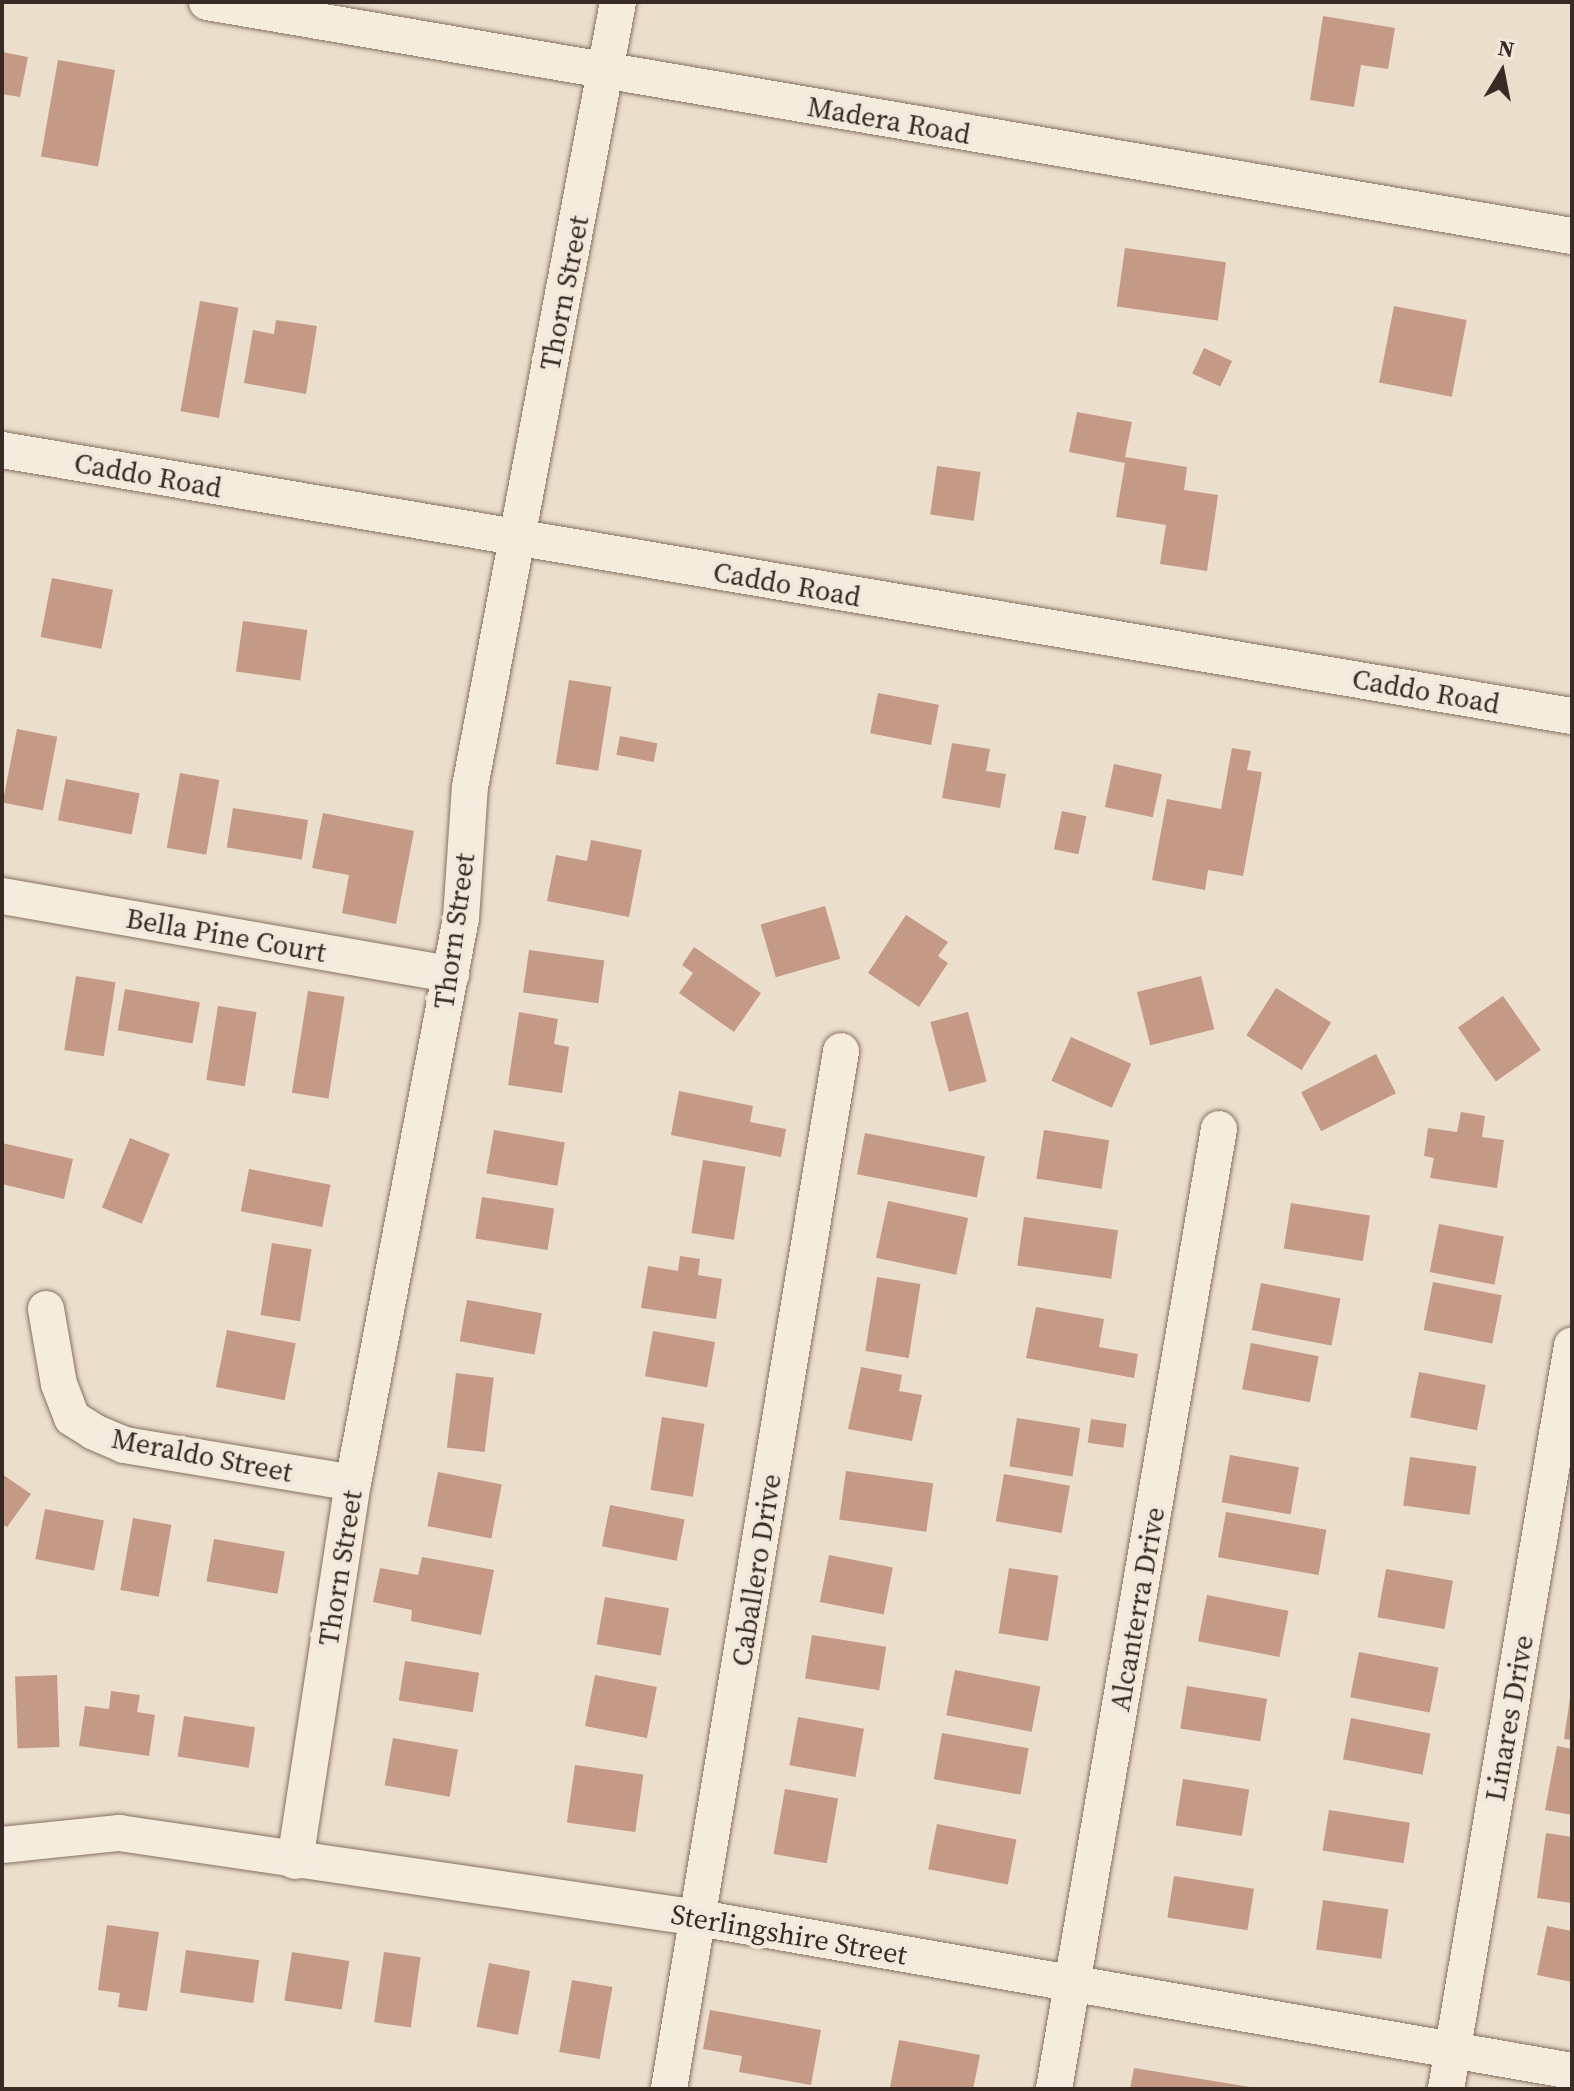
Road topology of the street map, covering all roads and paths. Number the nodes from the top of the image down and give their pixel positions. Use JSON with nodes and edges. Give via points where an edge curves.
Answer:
{"nodes":[{"id":1,"x":207,"y":2,"type":"edge"},
{"id":2,"x":618,"y":2,"type":"edge"},
{"id":3,"x":606,"y":71,"type":"junction"},
{"id":4,"x":1572,"y":236,"type":"edge"},
{"id":5,"x":2,"y":450,"type":"edge"},
{"id":6,"x":517,"y":539,"type":"junction"},
{"id":7,"x":1572,"y":716,"type":"edge"},
{"id":8,"x":2,"y":896,"type":"edge"},
{"id":9,"x":451,"y":974,"type":"junction"},
{"id":10,"x":841,"y":1051,"type":"dead end"},
{"id":11,"x":1219,"y":1129,"type":"dead end"},
{"id":12,"x":46,"y":1309,"type":"dead end"},
{"id":13,"x":1572,"y":1346,"type":"edge"},
{"id":14,"x":353,"y":1483,"type":"junction"},
{"id":15,"x":2,"y":1845,"type":"edge"},
{"id":16,"x":295,"y":1861,"type":"junction"},
{"id":17,"x":699,"y":1918,"type":"junction"},
{"id":18,"x":1072,"y":1982,"type":"junction"},
{"id":19,"x":1453,"y":2049,"type":"junction"},
{"id":20,"x":1572,"y":2071,"type":"edge"},
{"id":21,"x":669,"y":2089,"type":"edge"},
{"id":22,"x":1054,"y":2089,"type":"edge"},
{"id":23,"x":1446,"y":2089,"type":"edge"}],
"edges":[{"from":1,"to":3,"type":"street","name":"Madera Road"},
{"from":2,"to":3,"type":"street","name":"Thorn Street"},
{"from":3,"to":4,"type":"street","name":"Madera Road"},
{"from":3,"to":6,"type":"street","name":"Thorn Street"},
{"from":5,"to":6,"type":"street","name":"Caddo Road"},
{"from":6,"to":7,"type":"street","name":"Caddo Road"},
{"from":6,"to":9,"type":"street","name":"Thorn Street","via":[[470,787],[461,918]]},
{"from":8,"to":9,"type":"street","name":"Bella Pine Court"},
{"from":9,"to":14,"type":"street","name":"Thorn Street"},
{"from":10,"to":17,"type":"street","name":"Caballero Drive"},
{"from":11,"to":18,"type":"street","name":"Alcanterra Drive"},
{"from":12,"to":14,"type":"street","name":"Meraldo Street","via":[[59,1384],[72,1418],[94,1432],[124,1445]]},
{"from":13,"to":19,"type":"street","name":"Linares Drive"},
{"from":14,"to":16,"type":"street","name":"Thorn Street"},
{"from":15,"to":16,"type":"street","name":"Sterlingshire Street","via":[[119,1833]]},
{"from":16,"to":17,"type":"street","name":"Sterlingshire Street"},
{"from":17,"to":18,"type":"street","name":"Sterlingshire Street"},
{"from":17,"to":21,"type":"street","name":"Caballero Drive"},
{"from":18,"to":19,"type":"street","name":"Sterlingshire Street"},
{"from":18,"to":22,"type":"street","name":"Alcanterra Drive"},
{"from":19,"to":20,"type":"street","name":"Sterlingshire Street"},
{"from":19,"to":23,"type":"street","name":"Linares Drive"}]}
